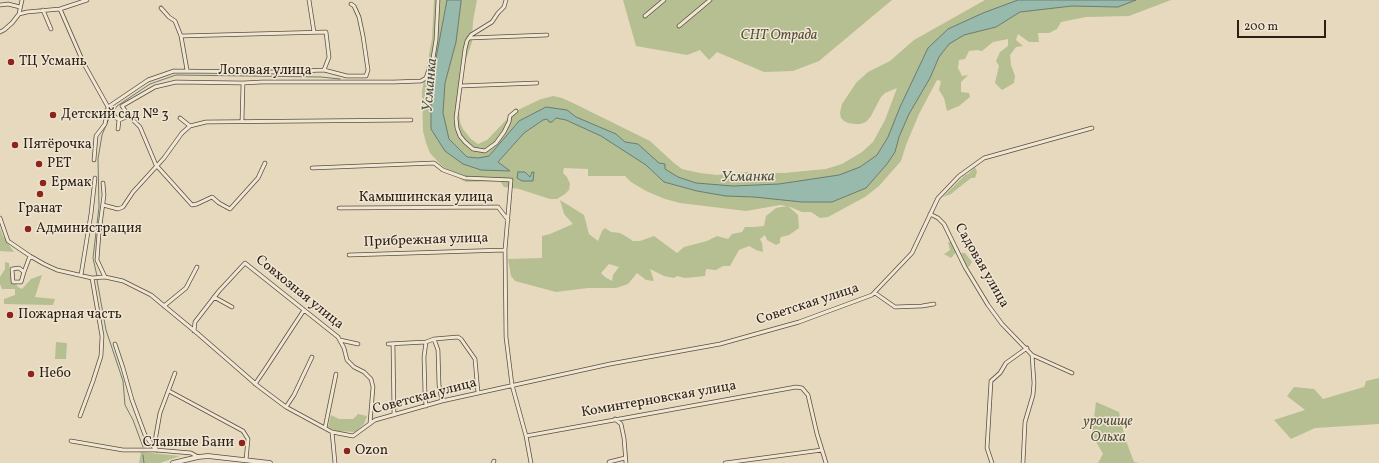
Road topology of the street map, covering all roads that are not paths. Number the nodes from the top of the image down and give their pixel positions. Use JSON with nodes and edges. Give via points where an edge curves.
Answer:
{"nodes":[{"id":1,"x":22,"y":0,"type":"edge"},
{"id":2,"x":87,"y":0,"type":"edge"},
{"id":3,"x":309,"y":0,"type":"edge"},
{"id":4,"x":438,"y":0,"type":"edge"},
{"id":5,"x":506,"y":0,"type":"edge"},
{"id":6,"x":664,"y":0,"type":"edge"},
{"id":7,"x":710,"y":0,"type":"edge"},
{"id":8,"x":351,"y":4,"type":"dead end"},
{"id":9,"x":0,"y":5,"type":"edge"},
{"id":10,"x":20,"y":7,"type":"junction"},
{"id":11,"x":161,"y":8,"type":"dead end"},
{"id":12,"x":60,"y":9,"type":"junction"},
{"id":13,"x":43,"y":10,"type":"junction"},
{"id":14,"x":20,"y":14,"type":"junction"},
{"id":15,"x":645,"y":16,"type":"dead end"},
{"id":16,"x":680,"y":26,"type":"dead end"},
{"id":17,"x":51,"y":29,"type":"dead end"},
{"id":18,"x":0,"y":32,"type":"edge"},
{"id":19,"x":314,"y":32,"type":"junction"},
{"id":20,"x":547,"y":35,"type":"dead end"},
{"id":21,"x":180,"y":36,"type":"junction"},
{"id":22,"x":469,"y":38,"type":"junction"},
{"id":23,"x":187,"y":70,"type":"junction"},
{"id":24,"x":324,"y":70,"type":"junction"},
{"id":25,"x":242,"y":83,"type":"junction"},
{"id":26,"x":537,"y":83,"type":"dead end"},
{"id":27,"x":460,"y":86,"type":"junction"},
{"id":28,"x":108,"y":108,"type":"junction"},
{"id":29,"x":516,"y":112,"type":"dead end"},
{"id":30,"x":129,"y":116,"type":"junction"},
{"id":31,"x":180,"y":118,"type":"dead end"},
{"id":32,"x":119,"y":120,"type":"junction"},
{"id":33,"x":411,"y":120,"type":"dead end"},
{"id":34,"x":242,"y":121,"type":"junction"},
{"id":35,"x":190,"y":126,"type":"junction"},
{"id":36,"x":1092,"y":128,"type":"dead end"},
{"id":37,"x":118,"y":129,"type":"dead end"},
{"id":38,"x":94,"y":160,"type":"dead end"},
{"id":39,"x":265,"y":163,"type":"dead end"},
{"id":40,"x":156,"y":165,"type":"junction"},
{"id":41,"x":312,"y":168,"type":"dead end"},
{"id":42,"x":95,"y":178,"type":"dead end"},
{"id":43,"x":103,"y":183,"type":"dead end"},
{"id":44,"x":102,"y":205,"type":"junction"},
{"id":45,"x":339,"y":208,"type":"dead end"},
{"id":46,"x":930,"y":214,"type":"junction"},
{"id":47,"x":0,"y":218,"type":"edge"},
{"id":48,"x":508,"y":220,"type":"junction"},
{"id":49,"x":504,"y":250,"type":"junction"},
{"id":50,"x":349,"y":255,"type":"dead end"},
{"id":51,"x":30,"y":256,"type":"junction"},
{"id":52,"x":197,"y":267,"type":"dead end"},
{"id":53,"x":24,"y":272,"type":"junction"},
{"id":54,"x":81,"y":275,"type":"junction"},
{"id":55,"x":105,"y":277,"type":"junction"},
{"id":56,"x":92,"y":278,"type":"junction"},
{"id":57,"x":875,"y":293,"type":"junction"},
{"id":58,"x":214,"y":297,"type":"junction"},
{"id":59,"x":934,"y":304,"type":"dead end"},
{"id":60,"x":164,"y":306,"type":"junction"},
{"id":61,"x":232,"y":307,"type":"dead end"},
{"id":62,"x":304,"y":310,"type":"junction"},
{"id":63,"x":195,"y":322,"type":"junction"},
{"id":64,"x":188,"y":325,"type":"junction"},
{"id":65,"x":194,"y":331,"type":"junction"},
{"id":66,"x":434,"y":339,"type":"junction"},
{"id":67,"x":340,"y":340,"type":"junction"},
{"id":68,"x":350,"y":342,"type":"junction"},
{"id":69,"x":426,"y":342,"type":"junction"},
{"id":70,"x":115,"y":344,"type":"dead end"},
{"id":71,"x":358,"y":344,"type":"dead end"},
{"id":72,"x":388,"y":344,"type":"dead end"},
{"id":73,"x":393,"y":344,"type":"junction"},
{"id":74,"x":344,"y":348,"type":"junction"},
{"id":75,"x":1027,"y":348,"type":"junction"},
{"id":76,"x":1032,"y":355,"type":"junction"},
{"id":77,"x":312,"y":357,"type":"dead end"},
{"id":78,"x":175,"y":373,"type":"dead end"},
{"id":79,"x":1072,"y":373,"type":"dead end"},
{"id":80,"x":336,"y":374,"type":"dead end"},
{"id":81,"x":255,"y":384,"type":"junction"},
{"id":82,"x":512,"y":385,"type":"junction"},
{"id":83,"x":169,"y":391,"type":"junction"},
{"id":84,"x":478,"y":393,"type":"junction"},
{"id":85,"x":442,"y":401,"type":"junction"},
{"id":86,"x":426,"y":406,"type":"junction"},
{"id":87,"x":286,"y":407,"type":"junction"},
{"id":88,"x":394,"y":415,"type":"junction"},
{"id":89,"x":80,"y":416,"type":"dead end"},
{"id":90,"x":615,"y":419,"type":"junction"},
{"id":91,"x":370,"y":423,"type":"junction"},
{"id":92,"x":325,"y":428,"type":"junction"},
{"id":93,"x":332,"y":432,"type":"junction"},
{"id":94,"x":526,"y":436,"type":"junction"},
{"id":95,"x":71,"y":441,"type":"dead end"},
{"id":96,"x":156,"y":450,"type":"junction"},
{"id":97,"x":822,"y":450,"type":"junction"},
{"id":98,"x":198,"y":457,"type":"junction"},
{"id":99,"x":625,"y":458,"type":"junction"},
{"id":100,"x":246,"y":460,"type":"junction"},
{"id":101,"x":173,"y":463,"type":"edge"},
{"id":102,"x":270,"y":463,"type":"edge"},
{"id":103,"x":334,"y":463,"type":"edge"},
{"id":104,"x":531,"y":463,"type":"edge"},
{"id":105,"x":604,"y":463,"type":"edge"},
{"id":106,"x":609,"y":463,"type":"edge"},
{"id":107,"x":626,"y":463,"type":"edge"},
{"id":108,"x":725,"y":463,"type":"edge"},
{"id":109,"x":826,"y":463,"type":"edge"},
{"id":110,"x":992,"y":463,"type":"edge"},
{"id":111,"x":1023,"y":463,"type":"edge"}],
"edges":[{"from":1,"to":10,"type":"street"},
{"from":2,"to":12,"type":"street"},
{"from":3,"to":19,"type":"street"},
{"from":4,"to":25,"type":"street","name":"Логовая улица","via":[[433,58],[426,78],[420,81]]},
{"from":5,"to":22,"type":"street","via":[[506,5],[492,22]]},
{"from":6,"to":15,"type":"street"},
{"from":7,"to":16,"type":"street"},
{"from":8,"to":24,"type":"street","via":[[359,17],[363,36],[368,70],[366,76],[347,76]]},
{"from":9,"to":10,"type":"street"},
{"from":10,"to":14,"type":"street"},
{"from":11,"to":21,"type":"street","via":[[175,20]]},
{"from":12,"to":13,"type":"street"},
{"from":12,"to":28,"type":"street","via":[[84,64]]},
{"from":13,"to":14,"type":"street"},
{"from":13,"to":17,"type":"street"},
{"from":14,"to":18,"type":"street"},
{"from":19,"to":21,"type":"street"},
{"from":19,"to":24,"type":"street","via":[[326,32],[329,57]]},
{"from":20,"to":22,"type":"street"},
{"from":21,"to":23,"type":"street"},
{"from":22,"to":27,"type":"street","via":[[464,49]]},
{"from":23,"to":24,"type":"street"},
{"from":23,"to":28,"type":"street","via":[[174,71],[148,80]]},
{"from":25,"to":30,"type":"street","name":"Логовая улица","via":[[166,83],[122,106]]},
{"from":25,"to":34,"type":"street"},
{"from":26,"to":27,"type":"street"},
{"from":27,"to":29,"type":"street","via":[[457,128],[460,136],[473,148],[485,151],[491,148],[504,132],[510,116]]},
{"from":28,"to":32,"type":"street"},
{"from":28,"to":38,"type":"street","via":[[105,124],[96,136]]},
{"from":30,"to":32,"type":"street"},
{"from":30,"to":40,"type":"street","via":[[140,127]]},
{"from":31,"to":35,"type":"street"},
{"from":32,"to":37,"type":"street"},
{"from":33,"to":34,"type":"street"},
{"from":34,"to":35,"type":"street","via":[[206,122]]},
{"from":35,"to":40,"type":"street"},
{"from":36,"to":46,"type":"street","name":"Советская улица","via":[[984,158],[959,176],[938,198]]},
{"from":39,"to":40,"type":"street","via":[[258,178],[230,209],[212,197],[192,205]]},
{"from":40,"to":44,"type":"street","via":[[123,207],[118,209]]},
{"from":41,"to":48,"type":"street","via":[[434,163],[444,170],[466,178],[511,180]]},
{"from":42,"to":54,"type":"street"},
{"from":43,"to":44,"type":"street"},
{"from":44,"to":55,"type":"street","via":[[97,260]]},
{"from":45,"to":48,"type":"street","name":"Камышинская улица","via":[[498,206]]},
{"from":46,"to":57,"type":"street","name":"Советская улица","via":[[912,253]]},
{"from":46,"to":75,"type":"street","name":"Садовая улица","via":[[944,224],[988,306]]},
{"from":47,"to":51,"type":"street","name":"Советская улица","via":[[8,241]]},
{"from":48,"to":49,"type":"street"},
{"from":49,"to":50,"type":"street","name":"Прибрежная улица"},
{"from":49,"to":82,"type":"street","via":[[506,337]]},
{"from":51,"to":53,"type":"street"},
{"from":51,"to":54,"type":"street","name":"Советская улица","via":[[57,270]]},
{"from":52,"to":60,"type":"street","via":[[186,288]]},
{"from":53,"to":53,"type":"street","via":[[19,268],[12,269],[13,282],[21,282]]},
{"from":54,"to":56,"type":"street","name":"Советская улица"},
{"from":55,"to":56,"type":"street","name":"Советская улица"},
{"from":55,"to":60,"type":"street","name":"Советская улица","via":[[123,281],[151,295]]},
{"from":56,"to":89,"type":"street","via":[[102,336],[101,356]]},
{"from":57,"to":59,"type":"street","via":[[895,307]]},
{"from":57,"to":82,"type":"street","name":"Советская улица","via":[[799,322],[720,344]]},
{"from":58,"to":61,"type":"street"},
{"from":58,"to":62,"type":"street","name":"Совхозная улица","via":[[245,263]]},
{"from":58,"to":63,"type":"street"},
{"from":60,"to":64,"type":"street","name":"Советская улица"},
{"from":62,"to":67,"type":"street","name":"Совхозная улица"},
{"from":62,"to":81,"type":"street"},
{"from":63,"to":64,"type":"street"},
{"from":63,"to":65,"type":"street"},
{"from":64,"to":65,"type":"street","name":"Советская улица"},
{"from":65,"to":81,"type":"street","name":"Советская улица"},
{"from":66,"to":69,"type":"street"},
{"from":66,"to":84,"type":"street","via":[[461,339],[475,359]]},
{"from":66,"to":85,"type":"street","via":[[438,350]]},
{"from":67,"to":68,"type":"street"},
{"from":67,"to":74,"type":"street","name":"Совхозная улица"},
{"from":68,"to":71,"type":"street"},
{"from":68,"to":74,"type":"street"},
{"from":69,"to":73,"type":"street"},
{"from":69,"to":86,"type":"street"},
{"from":70,"to":96,"type":"street","via":[[143,430]]},
{"from":72,"to":73,"type":"street"},
{"from":73,"to":88,"type":"street"},
{"from":74,"to":91,"type":"street","name":"Совхозная улица","via":[[347,360],[371,379],[373,387]]},
{"from":75,"to":76,"type":"street","name":"Садовая улица"},
{"from":75,"to":110,"type":"street","via":[[1006,363],[991,381],[986,448]]},
{"from":76,"to":79,"type":"street"},
{"from":76,"to":111,"type":"street","via":[[1033,395],[1025,422]]},
{"from":77,"to":87,"type":"street"},
{"from":78,"to":83,"type":"street"},
{"from":80,"to":92,"type":"street"},
{"from":81,"to":87,"type":"street","name":"Советская улица"},
{"from":82,"to":84,"type":"street","name":"Советская улица"},
{"from":82,"to":94,"type":"street"},
{"from":83,"to":96,"type":"street","via":[[160,414]]},
{"from":83,"to":100,"type":"street","via":[[243,431],[248,439]]},
{"from":84,"to":85,"type":"street","name":"Советская улица"},
{"from":85,"to":86,"type":"street","name":"Советская улица"},
{"from":86,"to":88,"type":"street","name":"Советская улица"},
{"from":87,"to":92,"type":"street","name":"Советская улица"},
{"from":88,"to":91,"type":"street","name":"Советская улица"},
{"from":90,"to":94,"type":"street","name":"Коминтерновская улица"},
{"from":90,"to":97,"type":"street","name":"Коминтерновская улица","via":[[796,387],[805,389],[808,395]]},
{"from":90,"to":99,"type":"street","via":[[621,424]]},
{"from":91,"to":93,"type":"street","name":"Советская улица","via":[[353,436]]},
{"from":92,"to":93,"type":"street","name":"Советская улица"},
{"from":93,"to":103,"type":"street"},
{"from":94,"to":104,"type":"street"},
{"from":95,"to":96,"type":"street","via":[[123,450]]},
{"from":96,"to":98,"type":"street","via":[[191,453]]},
{"from":97,"to":108,"type":"street"},
{"from":97,"to":109,"type":"street"},
{"from":98,"to":100,"type":"street"},
{"from":98,"to":101,"type":"street"},
{"from":99,"to":106,"type":"street"},
{"from":99,"to":107,"type":"street"},
{"from":100,"to":102,"type":"street"},
{"from":105,"to":106,"type":"street"}]}
